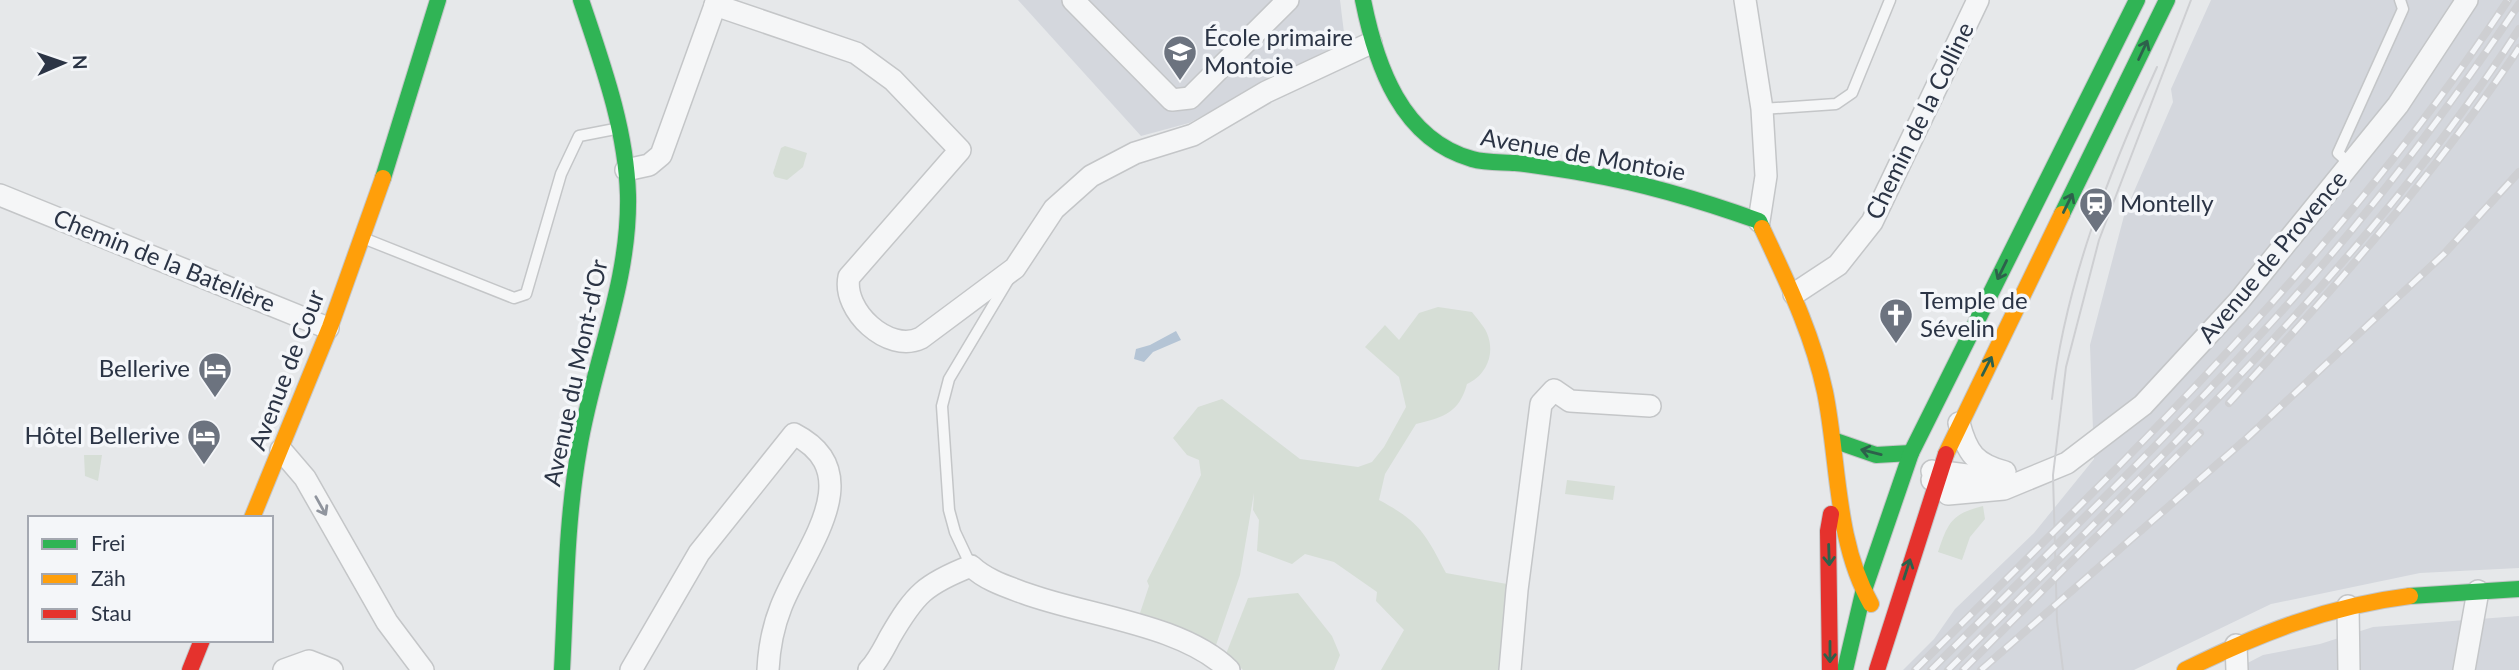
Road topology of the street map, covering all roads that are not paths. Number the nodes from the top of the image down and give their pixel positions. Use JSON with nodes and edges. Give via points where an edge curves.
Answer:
{"nodes":[{"id":1,"x":438,"y":0,"type":"edge"},
{"id":2,"x":581,"y":0,"type":"edge"},
{"id":3,"x":1073,"y":0,"type":"edge"},
{"id":4,"x":1289,"y":0,"type":"edge"},
{"id":5,"x":1363,"y":0,"type":"edge"},
{"id":6,"x":1745,"y":0,"type":"edge"},
{"id":7,"x":1890,"y":0,"type":"edge"},
{"id":8,"x":1978,"y":0,"type":"edge"},
{"id":9,"x":2137,"y":0,"type":"edge"},
{"id":10,"x":2168,"y":0,"type":"edge"},
{"id":11,"x":2400,"y":0,"type":"edge"},
{"id":12,"x":2467,"y":0,"type":"edge"},
{"id":13,"x":716,"y":3,"type":"edge"},
{"id":14,"x":1371,"y":43,"type":"junction"},
{"id":15,"x":1762,"y":109,"type":"junction"},
{"id":16,"x":618,"y":128,"type":"junction"},
{"id":17,"x":2350,"y":164,"type":"junction"},
{"id":18,"x":626,"y":170,"type":"junction"},
{"id":19,"x":0,"y":195,"type":"edge"},
{"id":20,"x":1759,"y":221,"type":"junction"},
{"id":21,"x":361,"y":237,"type":"junction"},
{"id":22,"x":1015,"y":268,"type":"junction"},
{"id":23,"x":1794,"y":294,"type":"junction"},
{"id":24,"x":328,"y":328,"type":"junction"},
{"id":25,"x":1650,"y":406,"type":"dead end"},
{"id":26,"x":1959,"y":423,"type":"junction"},
{"id":27,"x":1833,"y":440,"type":"junction"},
{"id":28,"x":281,"y":450,"type":"junction"},
{"id":29,"x":1911,"y":453,"type":"junction"},
{"id":30,"x":2039,"y":473,"type":"junction"},
{"id":31,"x":1936,"y":477,"type":"junction"},
{"id":32,"x":1839,"y":478,"type":"junction"},
{"id":33,"x":253,"y":516,"type":"edge"},
{"id":34,"x":1886,"y":522,"type":"junction"},
{"id":35,"x":971,"y":566,"type":"junction"},
{"id":36,"x":2519,"y":589,"type":"edge"},
{"id":37,"x":2478,"y":592,"type":"junction"},
{"id":38,"x":1863,"y":593,"type":"junction"},
{"id":39,"x":2348,"y":606,"type":"junction"},
{"id":40,"x":1887,"y":629,"type":"junction"},
{"id":41,"x":201,"y":642,"type":"edge"},
{"id":42,"x":2236,"y":645,"type":"junction"},
{"id":43,"x":190,"y":670,"type":"edge"},
{"id":44,"x":284,"y":670,"type":"edge"},
{"id":45,"x":332,"y":670,"type":"edge"},
{"id":46,"x":423,"y":670,"type":"edge"},
{"id":47,"x":562,"y":670,"type":"edge"},
{"id":48,"x":631,"y":670,"type":"edge"},
{"id":49,"x":768,"y":670,"type":"edge"},
{"id":50,"x":869,"y":670,"type":"edge"},
{"id":51,"x":1230,"y":670,"type":"edge"},
{"id":52,"x":1510,"y":670,"type":"edge"},
{"id":53,"x":1830,"y":670,"type":"edge"},
{"id":54,"x":1845,"y":670,"type":"edge"},
{"id":55,"x":1877,"y":670,"type":"edge"},
{"id":56,"x":2185,"y":670,"type":"edge"},
{"id":57,"x":2237,"y":670,"type":"edge"},
{"id":58,"x":2349,"y":670,"type":"edge"},
{"id":59,"x":2464,"y":670,"type":"edge"}],
"edges":[{"from":1,"to":21,"type":"street","name":"Avenue de Cour"},
{"from":2,"to":16,"type":"street","name":"Avenue du Mont-d'Or","via":[[606,73]]},
{"from":3,"to":4,"type":"street","via":[[1172,100],[1190,98]]},
{"from":5,"to":14,"type":"street","name":"Avenue de Montoie"},
{"from":6,"to":15,"type":"street"},
{"from":7,"to":15,"type":"lane","via":[[1852,93],[1836,104]]},
{"from":8,"to":23,"type":"street","name":"Chemin de la Colline","via":[[1872,222],[1838,265]]},
{"from":9,"to":29,"type":"street","one_way":true},
{"from":26,"to":10,"type":"street","one_way":true},
{"from":11,"to":17,"type":"lane","via":[[2403,9],[2338,153]]},
{"from":12,"to":17,"type":"street","name":"Avenue de Provence","via":[[2398,105]]},
{"from":13,"to":18,"type":"street","via":[[661,155],[649,165]]},
{"from":13,"to":22,"type":"street","via":[[856,53],[892,80],[960,150],[849,277],[850,302],[883,336],[897,343],[913,342]]},
{"from":14,"to":20,"type":"street","name":"Avenue de Montoie","via":[[1410,117],[1448,150],[1474,159],[1591,175],[1671,192]]},
{"from":14,"to":22,"type":"street","via":[[1266,92],[1193,135],[1135,153],[1091,176],[1054,209]]},
{"from":15,"to":20,"type":"street","via":[[1766,176]]},
{"from":16,"to":18,"type":"street","name":"Avenue du Mont-d'Or"},
{"from":16,"to":21,"type":"lane","via":[[579,136],[561,174],[526,295],[514,298]]},
{"from":17,"to":30,"type":"street","name":"Avenue de Provence","via":[[2171,378],[2067,463]]},
{"from":18,"to":47,"type":"street","name":"Avenue du Mont-d'Or","via":[[627,237],[621,284],[584,418],[571,505]]},
{"from":19,"to":24,"type":"street","name":"Chemin de la Batelière"},
{"from":20,"to":23,"type":"street"},
{"from":21,"to":24,"type":"street","name":"Avenue de Cour"},
{"from":22,"to":35,"type":"lane","via":[[949,379],[942,405],[949,510]]},
{"from":23,"to":27,"type":"street","via":[[1813,345]]},
{"from":24,"to":28,"type":"street","name":"Avenue de Cour"},
{"from":25,"to":52,"type":"street","via":[[1570,401],[1554,390],[1541,404]]},
{"from":26,"to":30,"type":"street","name":"Avenue de Provence","via":[[1973,457],[1983,466]]},
{"from":26,"to":31,"type":"street"},
{"from":29,"to":27,"type":"street","one_way":true,"via":[[1876,455]]},
{"from":27,"to":32,"type":"street"},
{"from":28,"to":33,"type":"street","name":"Avenue de Cour"},
{"from":28,"to":46,"type":"street","one_way":true,"via":[[305,478],[387,622]]},
{"from":29,"to":31,"type":"street","via":[[1926,462]]},
{"from":29,"to":34,"type":"street"},
{"from":30,"to":31,"type":"street","name":"Avenue de Provence","via":[[2004,480],[1951,473]]},
{"from":31,"to":34,"type":"street","via":[[1909,494]]},
{"from":40,"to":31,"type":"street","one_way":true},
{"from":32,"to":38,"type":"street","via":[[1842,515]]},
{"from":32,"to":53,"type":"street","one_way":true,"via":[[1828,531]]},
{"from":34,"to":38,"type":"street"},
{"from":35,"to":50,"type":"street","via":[[935,580],[922,592]]},
{"from":35,"to":51,"type":"street","via":[[998,584],[1169,635],[1212,653]]},
{"from":36,"to":37,"type":"street"},
{"from":37,"to":39,"type":"street"},
{"from":37,"to":59,"type":"street"},
{"from":38,"to":40,"type":"street"},
{"from":38,"to":54,"type":"street"},
{"from":39,"to":42,"type":"street","via":[[2297,620]]},
{"from":39,"to":58,"type":"street"},
{"from":40,"to":55,"type":"street"},
{"from":41,"to":43,"type":"street"},
{"from":42,"to":56,"type":"street"},
{"from":42,"to":57,"type":"street"},
{"from":44,"to":45,"type":"street","via":[[309,661]]},
{"from":48,"to":49,"type":"street","via":[[699,553],[794,435],[814,445],[828,470],[828,505],[781,607]]}]}
